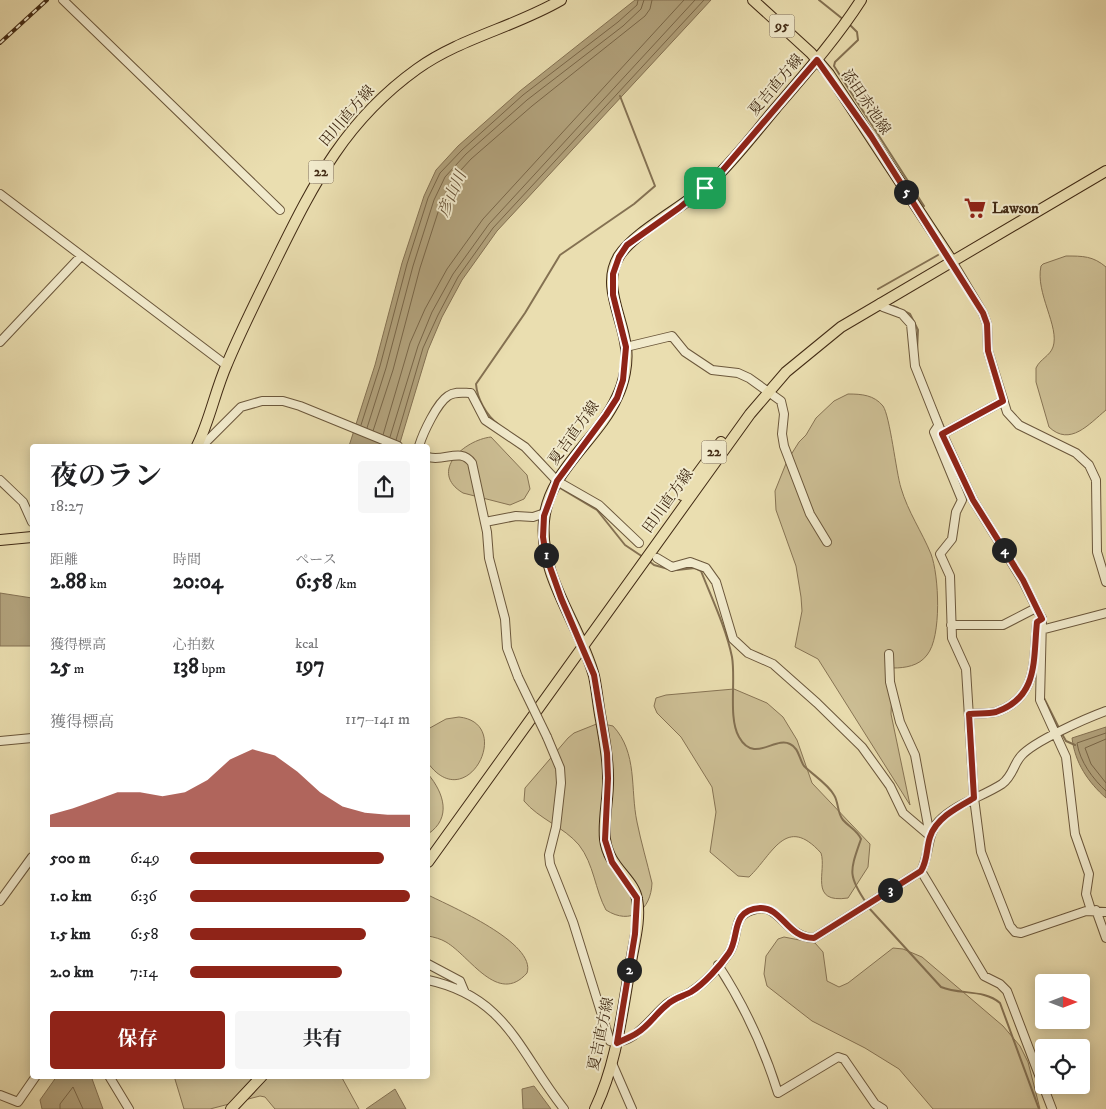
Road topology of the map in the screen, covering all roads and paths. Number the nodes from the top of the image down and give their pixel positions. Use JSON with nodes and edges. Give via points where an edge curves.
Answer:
{"nodes":[{"id":1,"x":63,"y":0,"type":"edge"},
{"id":2,"x":561,"y":0,"type":"edge"},
{"id":3,"x":753,"y":0,"type":"edge"},
{"id":4,"x":861,"y":0,"type":"edge"},
{"id":5,"x":814,"y":56,"type":"junction"},
{"id":6,"x":1106,"y":164,"type":"edge"},
{"id":7,"x":1106,"y":171,"type":"edge"},
{"id":8,"x":0,"y":194,"type":"edge"},
{"id":9,"x":280,"y":210,"type":"dead end"},
{"id":10,"x":81,"y":256,"type":"junction"},
{"id":11,"x":950,"y":259,"type":"junction"},
{"id":12,"x":880,"y":303,"type":"junction"},
{"id":13,"x":0,"y":342,"type":"edge"},
{"id":14,"x":626,"y":347,"type":"junction"},
{"id":15,"x":226,"y":365,"type":"junction"},
{"id":16,"x":765,"y":390,"type":"junction"},
{"id":17,"x":1003,"y":401,"type":"junction"},
{"id":18,"x":938,"y":426,"type":"junction"},
{"id":19,"x":945,"y":432,"type":"junction"},
{"id":20,"x":198,"y":444,"type":"edge"},
{"id":21,"x":204,"y":444,"type":"edge"},
{"id":22,"x":393,"y":444,"type":"edge"},
{"id":23,"x":420,"y":444,"type":"edge"},
{"id":24,"x":430,"y":458,"type":"edge"},
{"id":25,"x":0,"y":480,"type":"edge"},
{"id":26,"x":557,"y":481,"type":"junction"},
{"id":27,"x":545,"y":513,"type":"junction"},
{"id":28,"x":30,"y":518,"type":"edge"},
{"id":29,"x":485,"y":522,"type":"junction"},
{"id":30,"x":30,"y":537,"type":"edge"},
{"id":31,"x":0,"y":540,"type":"edge"},
{"id":32,"x":826,"y":542,"type":"dead end"},
{"id":33,"x":639,"y":543,"type":"dead end"},
{"id":34,"x":657,"y":558,"type":"dead end"},
{"id":35,"x":1106,"y":582,"type":"edge"},
{"id":36,"x":1036,"y":608,"type":"junction"},
{"id":37,"x":1106,"y":613,"type":"edge"},
{"id":38,"x":1042,"y":619,"type":"junction"},
{"id":39,"x":951,"y":625,"type":"junction"},
{"id":40,"x":1042,"y":630,"type":"junction"},
{"id":41,"x":581,"y":642,"type":"junction"},
{"id":42,"x":889,"y":654,"type":"dead end"},
{"id":43,"x":1106,"y":712,"type":"edge"},
{"id":44,"x":969,"y":714,"type":"junction"},
{"id":45,"x":1057,"y":734,"type":"junction"},
{"id":46,"x":30,"y":738,"type":"edge"},
{"id":47,"x":0,"y":741,"type":"edge"},
{"id":48,"x":974,"y":798,"type":"junction"},
{"id":49,"x":930,"y":836,"type":"junction"},
{"id":50,"x":430,"y":849,"type":"edge"},
{"id":51,"x":430,"y":859,"type":"edge"},
{"id":52,"x":30,"y":860,"type":"edge"},
{"id":53,"x":921,"y":871,"type":"junction"},
{"id":54,"x":0,"y":901,"type":"edge"},
{"id":55,"x":1094,"y":910,"type":"junction"},
{"id":56,"x":1106,"y":912,"type":"edge"},
{"id":57,"x":1106,"y":938,"type":"edge"},
{"id":58,"x":430,"y":965,"type":"edge"},
{"id":59,"x":718,"y":965,"type":"junction"},
{"id":60,"x":430,"y":980,"type":"edge"},
{"id":61,"x":465,"y":993,"type":"junction"},
{"id":62,"x":617,"y":1043,"type":"junction"},
{"id":63,"x":612,"y":1063,"type":"junction"},
{"id":64,"x":34,"y":1079,"type":"edge"},
{"id":65,"x":111,"y":1079,"type":"edge"},
{"id":66,"x":259,"y":1079,"type":"edge"},
{"id":67,"x":266,"y":1079,"type":"edge"},
{"id":68,"x":0,"y":1095,"type":"edge"},
{"id":69,"x":129,"y":1109,"type":"edge"},
{"id":70,"x":232,"y":1109,"type":"edge"},
{"id":71,"x":240,"y":1109,"type":"edge"},
{"id":72,"x":564,"y":1109,"type":"edge"},
{"id":73,"x":594,"y":1109,"type":"edge"},
{"id":74,"x":632,"y":1109,"type":"edge"},
{"id":75,"x":883,"y":1109,"type":"edge"},
{"id":76,"x":1052,"y":1109,"type":"edge"}],
"edges":[{"from":1,"to":9,"type":"street"},
{"from":2,"to":15,"type":"main road","name":"田川直方線","number":"22","via":[[532,16],[445,52],[388,91],[362,117],[322,170]]},
{"from":3,"to":5,"type":"main road","name":"添田赤池線","number":"95"},
{"from":4,"to":5,"type":"main road","name":"夏吉直方線"},
{"from":5,"to":11,"type":"main road","name":"添田赤池線","number":"95","via":[[871,136]]},
{"from":5,"to":14,"type":"main road","name":"夏吉直方線","via":[[716,178],[627,245],[619,257],[613,274],[613,295]]},
{"from":6,"to":11,"type":"main road","name":"田川直方線","number":"22"},
{"from":7,"to":11,"type":"main road","name":"田川直方線","number":"22"},
{"from":8,"to":10,"type":"street"},
{"from":10,"to":13,"type":"street"},
{"from":10,"to":15,"type":"street"},
{"from":11,"to":12,"type":"main road","name":"田川直方線","number":"22"},
{"from":11,"to":16,"type":"main road","name":"田川直方線","number":"22","via":[[844,318],[797,355]]},
{"from":11,"to":17,"type":"street","via":[[983,313],[987,324],[988,351]]},
{"from":12,"to":16,"type":"main road","name":"田川直方線","number":"22","via":[[841,327]]},
{"from":12,"to":18,"type":"street","via":[[902,314],[911,324],[915,366]]},
{"from":14,"to":16,"type":"street","via":[[672,336],[684,352],[712,370],[738,373]]},
{"from":14,"to":26,"type":"main road","name":"夏吉直方線","via":[[623,380],[617,398]]},
{"from":15,"to":20,"type":"main road","name":"田川直方線","number":"22"},
{"from":16,"to":32,"type":"street","via":[[781,401],[784,446],[810,514]]},
{"from":16,"to":41,"type":"main road","name":"田川直方線","number":"22"},
{"from":17,"to":19,"type":"street"},
{"from":17,"to":35,"type":"street","via":[[1007,412],[1019,425],[1076,453],[1094,472],[1097,552]]},
{"from":18,"to":19,"type":"street"},
{"from":18,"to":39,"type":"street","via":[[934,432],[962,500],[956,512],[952,540],[940,554],[950,576]]},
{"from":19,"to":36,"type":"street","via":[[973,500],[1023,580]]},
{"from":21,"to":22,"type":"street","via":[[241,407],[262,401],[300,406]]},
{"from":23,"to":26,"type":"street","via":[[434,413],[448,396],[471,393],[485,420],[525,447]]},
{"from":24,"to":29,"type":"street","via":[[468,456]]},
{"from":25,"to":28,"type":"street","via":[[23,502]]},
{"from":26,"to":27,"type":"main road","name":"夏吉直方線"},
{"from":26,"to":33,"type":"street","via":[[599,506]]},
{"from":27,"to":29,"type":"street"},
{"from":27,"to":41,"type":"main road","name":"夏吉直方線","via":[[543,537],[546,556]]},
{"from":29,"to":62,"type":"street","bridge":true,"via":[[489,558],[505,619],[507,648],[560,768],[550,864],[573,922],[610,1041]]},
{"from":30,"to":31,"type":"main road"},
{"from":34,"to":49,"type":"street","via":[[672,567],[690,562],[706,568],[716,582],[733,639],[748,652],[773,664],[862,747],[890,786],[903,813]]},
{"from":36,"to":38,"type":"street"},
{"from":36,"to":39,"type":"street","via":[[1003,625]]},
{"from":37,"to":40,"type":"street"},
{"from":38,"to":40,"type":"street"},
{"from":38,"to":44,"type":"street","via":[[1037,622],[1032,671],[1025,694],[996,712]]},
{"from":39,"to":44,"type":"street","via":[[952,638],[966,669]]},
{"from":40,"to":45,"type":"street","via":[[1040,700]]},
{"from":41,"to":50,"type":"main road","name":"田川直方線","number":"22"},
{"from":41,"to":51,"type":"main road","name":"田川直方線","number":"22"},
{"from":41,"to":62,"type":"main road","name":"夏吉直方線","via":[[594,675],[607,753],[605,840],[612,862],[637,898],[635,934]]},
{"from":42,"to":49,"type":"street","via":[[890,682],[900,722],[915,755]]},
{"from":43,"to":45,"type":"street"},
{"from":44,"to":48,"type":"street"},
{"from":45,"to":48,"type":"street","via":[[1020,756],[1012,776],[1002,784]]},
{"from":45,"to":55,"type":"street","via":[[1066,757],[1075,834],[1089,874],[1086,894]]},
{"from":46,"to":47,"type":"street"},
{"from":48,"to":49,"type":"street","via":[[939,822]]},
{"from":48,"to":55,"type":"street","via":[[981,852],[1015,932],[1021,933]]},
{"from":49,"to":53,"type":"street","via":[[926,863]]},
{"from":52,"to":54,"type":"street"},
{"from":53,"to":59,"type":"street","via":[[814,938],[795,934],[771,909],[746,912],[735,926],[735,943]]},
{"from":53,"to":76,"type":"street","via":[[984,976],[1007,991]]},
{"from":55,"to":56,"type":"street"},
{"from":55,"to":57,"type":"street"},
{"from":58,"to":61,"type":"street","via":[[460,980]]},
{"from":59,"to":62,"type":"street","via":[[694,990],[669,1003],[639,1032]]},
{"from":59,"to":75,"type":"street","via":[[757,1035],[778,1093],[838,1057],[844,1060],[870,1098]]},
{"from":60,"to":61,"type":"street"},
{"from":61,"to":72,"type":"street","via":[[498,1015]]},
{"from":62,"to":63,"type":"main road","name":"夏吉直方線"},
{"from":63,"to":73,"type":"main road","name":"夏吉直方線"},
{"from":63,"to":74,"type":"street"},
{"from":64,"to":68,"type":"street","via":[[18,1102]]},
{"from":65,"to":69,"type":"street"},
{"from":66,"to":70,"type":"main road"},
{"from":67,"to":71,"type":"main road"}]}
